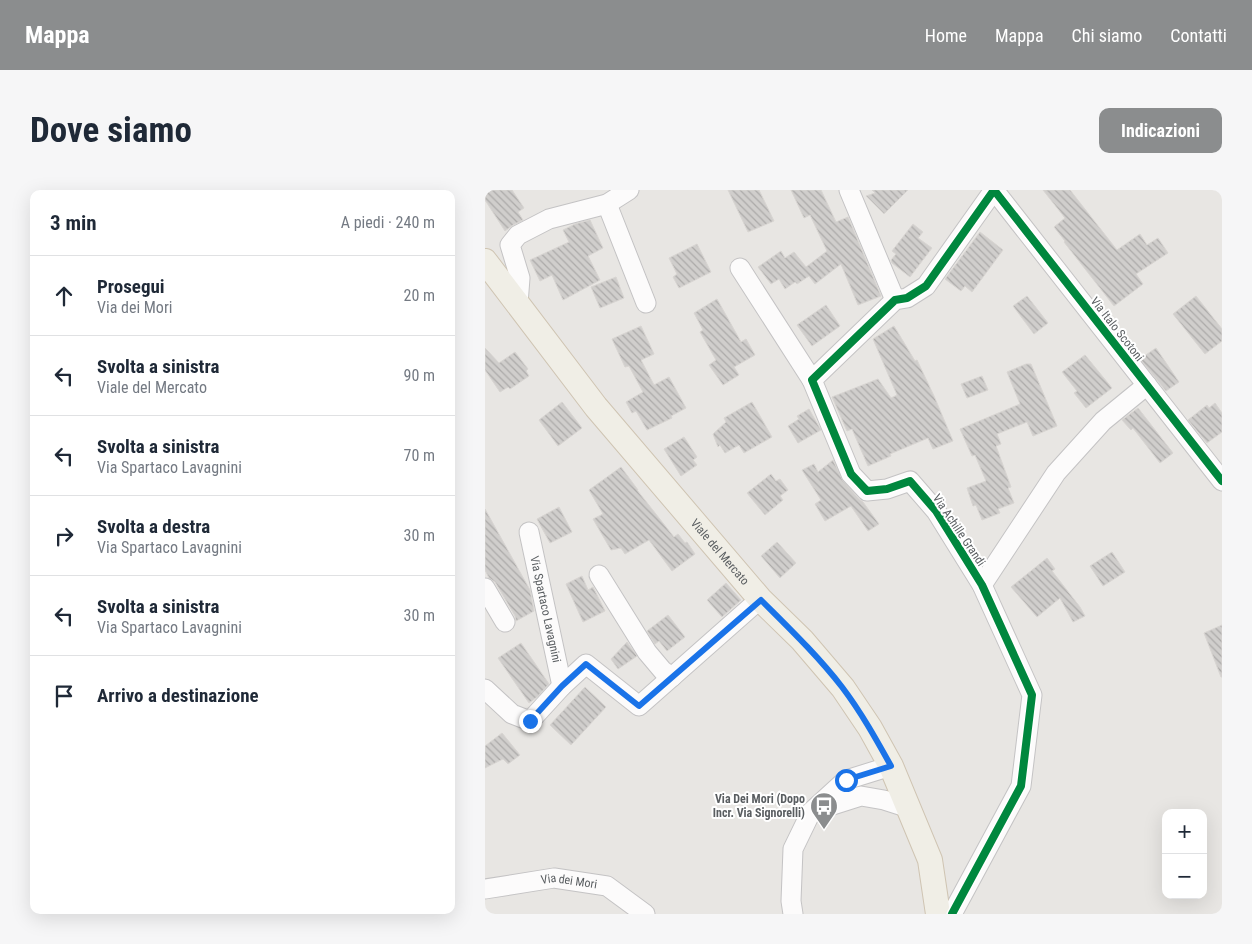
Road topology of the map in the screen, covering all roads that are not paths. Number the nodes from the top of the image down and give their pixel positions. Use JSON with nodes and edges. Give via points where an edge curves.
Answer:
{"nodes":[{"id":1,"x":629,"y":190,"type":"edge"},
{"id":2,"x":849,"y":190,"type":"edge"},
{"id":3,"x":994,"y":190,"type":"edge"},
{"id":4,"x":607,"y":204,"type":"junction"},
{"id":5,"x":485,"y":261,"type":"edge"},
{"id":6,"x":740,"y":268,"type":"dead end"},
{"id":7,"x":895,"y":300,"type":"junction"},
{"id":8,"x":646,"y":303,"type":"dead end"},
{"id":9,"x":518,"y":304,"type":"junction"},
{"id":10,"x":812,"y":380,"type":"junction"},
{"id":11,"x":1147,"y":385,"type":"junction"},
{"id":12,"x":1222,"y":481,"type":"edge"},
{"id":13,"x":529,"y":532,"type":"dead end"},
{"id":14,"x":599,"y":574,"type":"dead end"},
{"id":15,"x":982,"y":585,"type":"junction"},
{"id":16,"x":485,"y":588,"type":"edge"},
{"id":17,"x":761,"y":600,"type":"junction"},
{"id":18,"x":505,"y":622,"type":"dead end"},
{"id":19,"x":672,"y":678,"type":"junction"},
{"id":20,"x":562,"y":686,"type":"junction"},
{"id":21,"x":485,"y":689,"type":"edge"},
{"id":22,"x":891,"y":766,"type":"junction"},
{"id":23,"x":909,"y":808,"type":"junction"},
{"id":24,"x":811,"y":812,"type":"junction"},
{"id":25,"x":485,"y":889,"type":"edge"},
{"id":26,"x":645,"y":914,"type":"edge"},
{"id":27,"x":793,"y":914,"type":"edge"},
{"id":28,"x":939,"y":914,"type":"edge"},
{"id":29,"x":952,"y":914,"type":"edge"}],
"edges":[{"from":1,"to":4,"type":"street"},
{"from":2,"to":7,"type":"street"},
{"from":3,"to":7,"type":"street","via":[[926,286],[907,298]]},
{"from":3,"to":11,"type":"street","name":"Via Italo Scotoni"},
{"from":4,"to":8,"type":"street"},
{"from":4,"to":9,"type":"street","via":[[549,219],[518,235],[510,245],[520,278]]},
{"from":5,"to":9,"type":"main road","name":"Viale del Mercato"},
{"from":6,"to":10,"type":"street","name":"Via Achille Grandi"},
{"from":7,"to":10,"type":"street"},
{"from":9,"to":17,"type":"main road","name":"Viale del Mercato","via":[[596,406]]},
{"from":10,"to":15,"type":"street","name":"Via Achille Grandi","via":[[851,474],[867,491],[887,489],[910,481],[936,511]]},
{"from":11,"to":12,"type":"street","name":"Via Italo Scotoni"},
{"from":11,"to":15,"type":"street","name":"Via Achille Grandi","via":[[1103,421],[1056,473]]},
{"from":13,"to":20,"type":"street","name":"Via Spartaco Lavagnini"},
{"from":14,"to":19,"type":"street","via":[[647,652]]},
{"from":15,"to":29,"type":"street","name":"Via Achille Grandi","via":[[1032,695],[1021,786]]},
{"from":16,"to":18,"type":"street"},
{"from":17,"to":19,"type":"street","name":"Via Spartaco Lavagnini"},
{"from":17,"to":22,"type":"main road","name":"Viale del Mercato","via":[[802,640],[843,688]]},
{"from":19,"to":20,"type":"street","name":"Via Spartaco Lavagnini","via":[[639,706],[586,664]]},
{"from":20,"to":21,"type":"street","name":"Via Spartaco Lavagnini","via":[[530,721],[512,714]]},
{"from":22,"to":23,"type":"main road","name":"Viale del Mercato"},
{"from":22,"to":24,"type":"street","via":[[846,780]]},
{"from":23,"to":24,"type":"street","via":[[861,796]]},
{"from":23,"to":28,"type":"main road","name":"Viale del Mercato","via":[[931,860]]},
{"from":24,"to":27,"type":"street","via":[[793,849]]},
{"from":25,"to":26,"type":"street","name":"Via dei Mori","via":[[554,878],[607,886]]}]}
